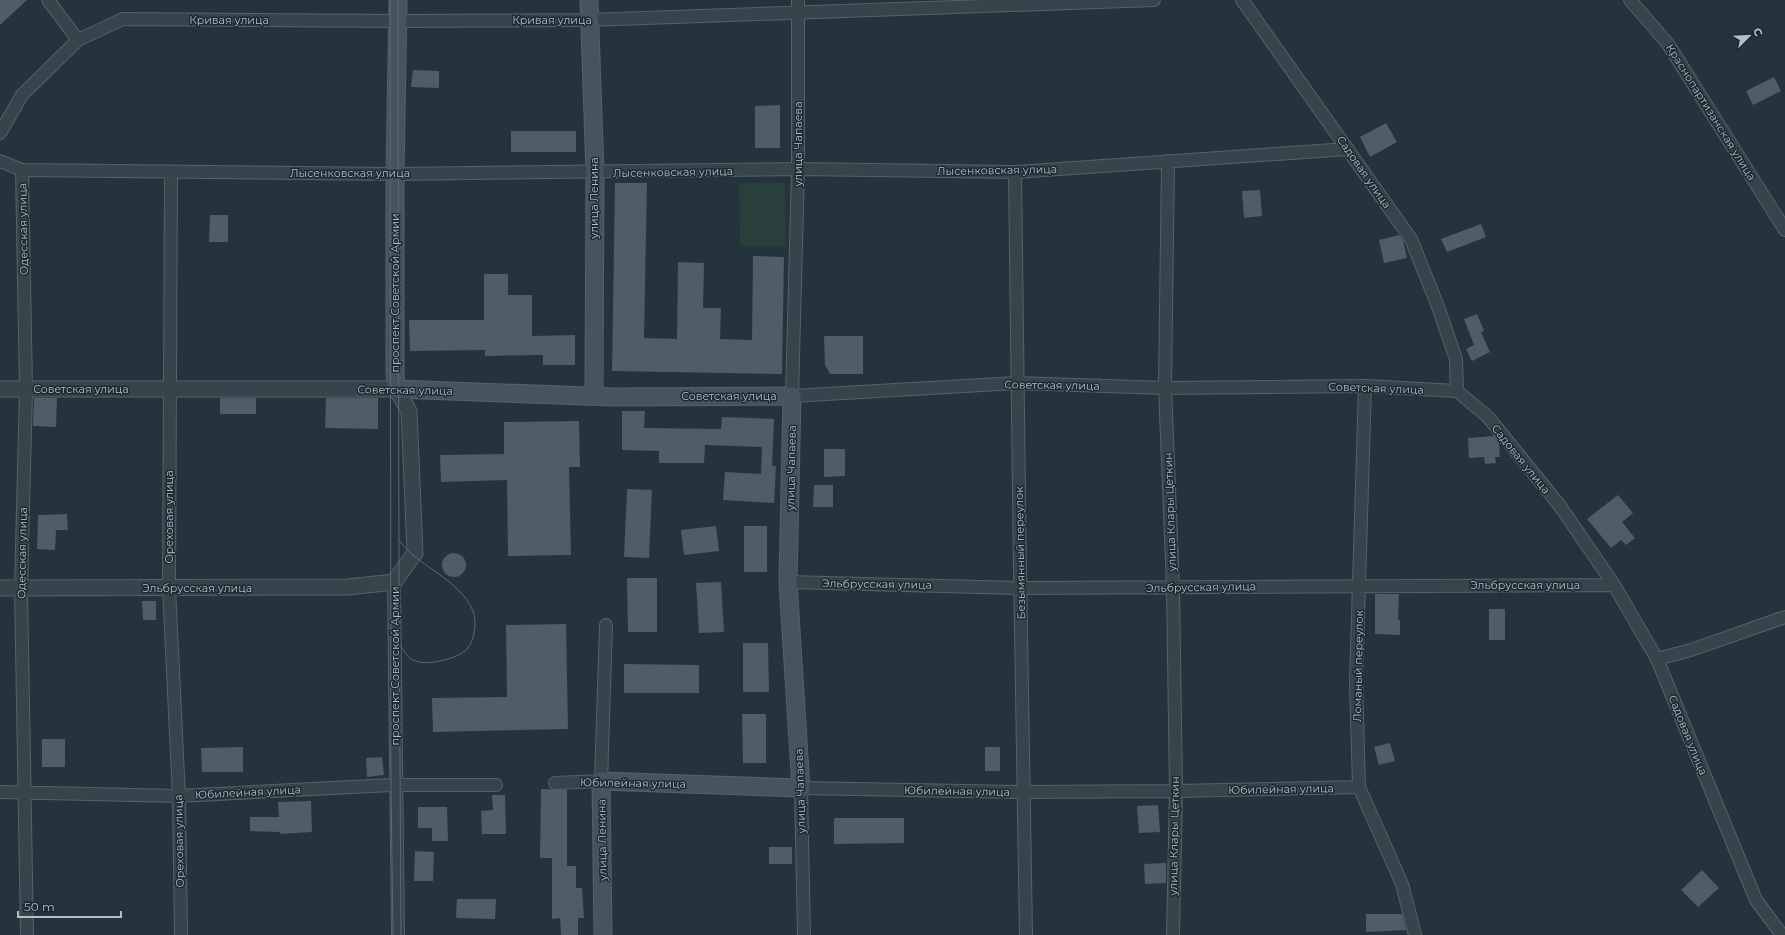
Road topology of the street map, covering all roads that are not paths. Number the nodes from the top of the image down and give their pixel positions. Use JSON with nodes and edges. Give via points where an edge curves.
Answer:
{"nodes":[{"id":1,"x":48,"y":0,"type":"edge"},
{"id":2,"x":398,"y":0,"type":"edge"},
{"id":3,"x":589,"y":0,"type":"edge"},
{"id":4,"x":798,"y":0,"type":"edge"},
{"id":5,"x":1154,"y":0,"type":"edge"},
{"id":6,"x":1242,"y":0,"type":"edge"},
{"id":7,"x":1630,"y":0,"type":"edge"},
{"id":8,"x":797,"y":12,"type":"junction"},
{"id":9,"x":589,"y":20,"type":"junction"},
{"id":10,"x":398,"y":21,"type":"junction"},
{"id":11,"x":78,"y":40,"type":"junction"},
{"id":12,"x":0,"y":133,"type":"edge"},
{"id":13,"x":1348,"y":149,"type":"junction"},
{"id":14,"x":0,"y":161,"type":"edge"},
{"id":15,"x":1168,"y":161,"type":"junction"},
{"id":16,"x":798,"y":169,"type":"junction"},
{"id":17,"x":22,"y":170,"type":"junction"},
{"id":18,"x":170,"y":172,"type":"junction"},
{"id":19,"x":1015,"y":172,"type":"junction"},
{"id":20,"x":595,"y":173,"type":"junction"},
{"id":21,"x":395,"y":174,"type":"junction"},
{"id":22,"x":1785,"y":230,"type":"edge"},
{"id":23,"x":1016,"y":383,"type":"junction"},
{"id":24,"x":1365,"y":386,"type":"junction"},
{"id":25,"x":1166,"y":388,"type":"junction"},
{"id":26,"x":0,"y":389,"type":"edge"},
{"id":27,"x":26,"y":389,"type":"junction"},
{"id":28,"x":168,"y":389,"type":"junction"},
{"id":29,"x":396,"y":389,"type":"junction"},
{"id":30,"x":1457,"y":390,"type":"junction"},
{"id":31,"x":594,"y":395,"type":"junction"},
{"id":32,"x":792,"y":396,"type":"junction"},
{"id":33,"x":394,"y":582,"type":"junction"},
{"id":34,"x":788,"y":582,"type":"junction"},
{"id":35,"x":1614,"y":584,"type":"junction"},
{"id":36,"x":1359,"y":585,"type":"junction"},
{"id":37,"x":1173,"y":587,"type":"junction"},
{"id":38,"x":0,"y":588,"type":"edge"},
{"id":39,"x":21,"y":588,"type":"junction"},
{"id":40,"x":169,"y":588,"type":"junction"},
{"id":41,"x":1021,"y":588,"type":"junction"},
{"id":42,"x":1785,"y":617,"type":"edge"},
{"id":43,"x":606,"y":626,"type":"dead end"},
{"id":44,"x":1657,"y":659,"type":"junction"},
{"id":45,"x":601,"y":781,"type":"junction"},
{"id":46,"x":555,"y":783,"type":"dead end"},
{"id":47,"x":396,"y":785,"type":"junction"},
{"id":48,"x":496,"y":785,"type":"dead end"},
{"id":49,"x":1359,"y":787,"type":"junction"},
{"id":50,"x":801,"y":788,"type":"junction"},
{"id":51,"x":1176,"y":791,"type":"junction"},
{"id":52,"x":0,"y":792,"type":"edge"},
{"id":53,"x":25,"y":792,"type":"junction"},
{"id":54,"x":1024,"y":792,"type":"junction"},
{"id":55,"x":179,"y":796,"type":"junction"},
{"id":56,"x":27,"y":935,"type":"edge"},
{"id":57,"x":181,"y":935,"type":"edge"},
{"id":58,"x":398,"y":935,"type":"edge"},
{"id":59,"x":603,"y":935,"type":"edge"},
{"id":60,"x":804,"y":935,"type":"edge"},
{"id":61,"x":1026,"y":935,"type":"edge"},
{"id":62,"x":1173,"y":935,"type":"edge"},
{"id":63,"x":1415,"y":935,"type":"edge"},
{"id":64,"x":1782,"y":935,"type":"edge"}],
"edges":[{"from":1,"to":11,"type":"street"},
{"from":2,"to":10,"type":"main road","name":"проспект Советской Армии"},
{"from":3,"to":9,"type":"main road","name":"улица Ленина"},
{"from":4,"to":8,"type":"street","name":"улица Чапаева"},
{"from":5,"to":8,"type":"street","name":"Кривая улица"},
{"from":6,"to":13,"type":"street","name":"Садовая улица"},
{"from":7,"to":22,"type":"street","name":"Краснопартизанская улица","via":[[1668,44]]},
{"from":8,"to":9,"type":"street","name":"Кривая улица"},
{"from":8,"to":16,"type":"street","name":"улица Чапаева"},
{"from":9,"to":10,"type":"street","name":"Кривая улица"},
{"from":9,"to":20,"type":"main road","name":"улица Ленина"},
{"from":10,"to":11,"type":"street","name":"Кривая улица","via":[[124,19]]},
{"from":10,"to":21,"type":"main road","name":"проспект Советской Армии"},
{"from":11,"to":12,"type":"street","name":"Кривая улица","via":[[22,95]]},
{"from":13,"to":15,"type":"street","name":"Лысенковская улица"},
{"from":13,"to":30,"type":"street","name":"Садовая улица","via":[[1411,239],[1456,359]]},
{"from":14,"to":17,"type":"street","name":"Лысенковская улица"},
{"from":15,"to":19,"type":"street","name":"Лысенковская улица"},
{"from":15,"to":25,"type":"street","name":"улица Клары Цеткин"},
{"from":16,"to":19,"type":"street","name":"Лысенковская улица"},
{"from":16,"to":20,"type":"street","name":"Лысенковская улица"},
{"from":16,"to":32,"type":"street","name":"улица Чапаева"},
{"from":17,"to":18,"type":"street","name":"Лысенковская улица"},
{"from":17,"to":27,"type":"street","name":"Одесская улица"},
{"from":18,"to":21,"type":"street","name":"Лысенковская улица"},
{"from":18,"to":28,"type":"street","name":"Ореховая улица"},
{"from":19,"to":23,"type":"street","name":"Безымянный переулок"},
{"from":20,"to":21,"type":"street","name":"Лысенковская улица"},
{"from":20,"to":31,"type":"main road","name":"улица Ленина"},
{"from":21,"to":29,"type":"main road","name":"проспект Советской Армии"},
{"from":23,"to":25,"type":"street","name":"Советская улица"},
{"from":23,"to":32,"type":"street","name":"Советская улица"},
{"from":23,"to":41,"type":"street","name":"Безымянный переулок"},
{"from":24,"to":25,"type":"street","name":"Советская улица"},
{"from":24,"to":30,"type":"street","name":"Советская улица"},
{"from":24,"to":36,"type":"street","name":"Ломаный переулок"},
{"from":25,"to":37,"type":"street","name":"улица Клары Цеткин"},
{"from":26,"to":27,"type":"street","name":"Советская улица"},
{"from":27,"to":28,"type":"street","name":"Советская улица"},
{"from":27,"to":39,"type":"street","name":"Одесская улица"},
{"from":28,"to":29,"type":"street","name":"Советская улица"},
{"from":28,"to":40,"type":"street","name":"Ореховая улица"},
{"from":29,"to":31,"type":"main road","name":"Советская улица"},
{"from":29,"to":33,"type":"street","name":"проспект Советской Армии","via":[[409,410],[415,553]]},
{"from":30,"to":35,"type":"street","name":"Садовая улица","via":[[1488,417],[1555,500]]},
{"from":31,"to":32,"type":"main road","name":"Советская улица"},
{"from":32,"to":34,"type":"main road","name":"улица Чапаева"},
{"from":33,"to":40,"type":"street","name":"Эльбрусская улица","via":[[348,587]]},
{"from":33,"to":47,"type":"street","name":"проспект Советской Армии"},
{"from":34,"to":41,"type":"street","name":"Эльбрусская улица"},
{"from":34,"to":50,"type":"main road","name":"улица Чапаева"},
{"from":35,"to":36,"type":"street","name":"Эльбрусская улица"},
{"from":35,"to":44,"type":"street","name":"Садовая улица"},
{"from":36,"to":37,"type":"street","name":"Эльбрусская улица"},
{"from":36,"to":49,"type":"street","name":"Ломаный переулок","via":[[1356,682]]},
{"from":37,"to":41,"type":"street","name":"Эльбрусская улица"},
{"from":37,"to":51,"type":"street","name":"улица Клары Цеткин"},
{"from":38,"to":39,"type":"street","name":"Эльбрусская улица"},
{"from":39,"to":40,"type":"street","name":"Эльбрусская улица"},
{"from":39,"to":53,"type":"street","name":"Одесская улица"},
{"from":40,"to":55,"type":"street","name":"Ореховая улица"},
{"from":41,"to":54,"type":"street","name":"Безымянный переулок"},
{"from":42,"to":44,"type":"street","via":[[1691,650]]},
{"from":43,"to":45,"type":"street","name":"улица Ленина"},
{"from":44,"to":64,"type":"street","name":"Садовая улица","via":[[1756,900]]},
{"from":45,"to":46,"type":"street","name":"Юбилейная улица"},
{"from":45,"to":50,"type":"main road","name":"Юбилейная улица"},
{"from":45,"to":59,"type":"main road","name":"улица Ленина"},
{"from":47,"to":48,"type":"street","name":"Юбилейная улица"},
{"from":47,"to":55,"type":"street","name":"Юбилейная улица"},
{"from":47,"to":58,"type":"street","name":"проспект Советской Армии"},
{"from":49,"to":51,"type":"street","name":"Юбилейная улица"},
{"from":49,"to":63,"type":"street","name":"Ломаный переулок","via":[[1402,884]]},
{"from":50,"to":54,"type":"street","name":"Юбилейная улица"},
{"from":50,"to":60,"type":"street","name":"улица Чапаева"},
{"from":51,"to":54,"type":"street","name":"Юбилейная улица"},
{"from":51,"to":62,"type":"street","name":"улица Клары Цеткин"},
{"from":52,"to":53,"type":"street","name":"Юбилейная улица"},
{"from":53,"to":55,"type":"street","name":"Юбилейная улица"},
{"from":53,"to":56,"type":"street","name":"Одесская улица"},
{"from":54,"to":61,"type":"street","name":"Безымянный переулок"},
{"from":55,"to":57,"type":"street","name":"Ореховая улица"}]}
